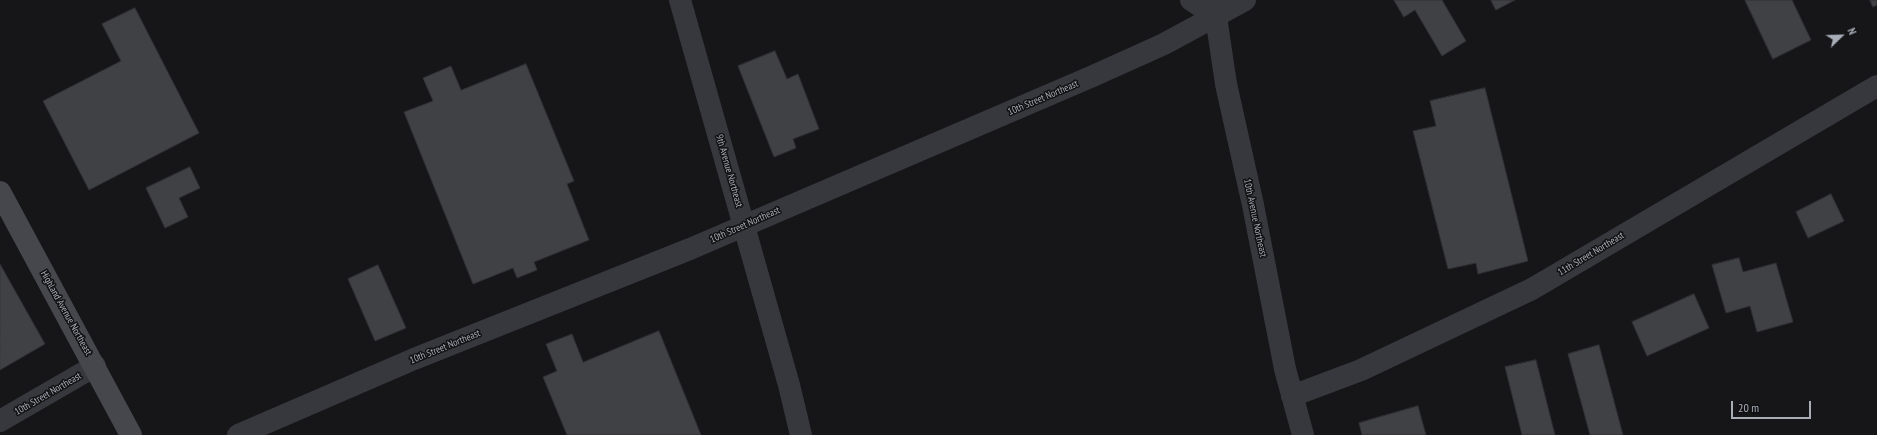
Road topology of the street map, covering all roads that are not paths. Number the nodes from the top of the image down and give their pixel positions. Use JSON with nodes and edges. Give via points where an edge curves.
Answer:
{"nodes":[{"id":1,"x":680,"y":0,"type":"edge"},
{"id":2,"x":1191,"y":0,"type":"edge"},
{"id":3,"x":1246,"y":0,"type":"edge"},
{"id":4,"x":1215,"y":8,"type":"edge"},
{"id":5,"x":1877,"y":86,"type":"edge"},
{"id":6,"x":0,"y":192,"type":"edge"},
{"id":7,"x":744,"y":225,"type":"junction"},
{"id":8,"x":95,"y":366,"type":"junction"},
{"id":9,"x":1292,"y":396,"type":"junction"},
{"id":10,"x":0,"y":421,"type":"edge"},
{"id":11,"x":131,"y":435,"type":"edge"},
{"id":12,"x":238,"y":435,"type":"edge"},
{"id":13,"x":801,"y":435,"type":"edge"},
{"id":14,"x":1303,"y":435,"type":"edge"}],
"edges":[{"from":1,"to":7,"type":"street","name":"9th Avenue Northeast"},
{"from":2,"to":4,"type":"street"},
{"from":3,"to":4,"type":"street","name":"10th Street Northeast"},
{"from":4,"to":7,"type":"street","name":"10th Street Northeast","via":[[1164,44]]},
{"from":4,"to":9,"type":"street","name":"10th Avenue Northeast","via":[[1226,84]]},
{"from":5,"to":9,"type":"street","name":"11th Street Northeast","via":[[1532,289],[1361,370]]},
{"from":6,"to":8,"type":"main road","name":"Highland Avenue Northeast"},
{"from":7,"to":12,"type":"street","name":"10th Street Northeast","via":[[399,366]]},
{"from":7,"to":13,"type":"street","name":"9th Avenue Northeast"},
{"from":8,"to":10,"type":"street","name":"10th Street Northeast"},
{"from":8,"to":11,"type":"main road","name":"Highland Avenue Northeast"},
{"from":9,"to":14,"type":"street","name":"10th Avenue Northeast"}]}
